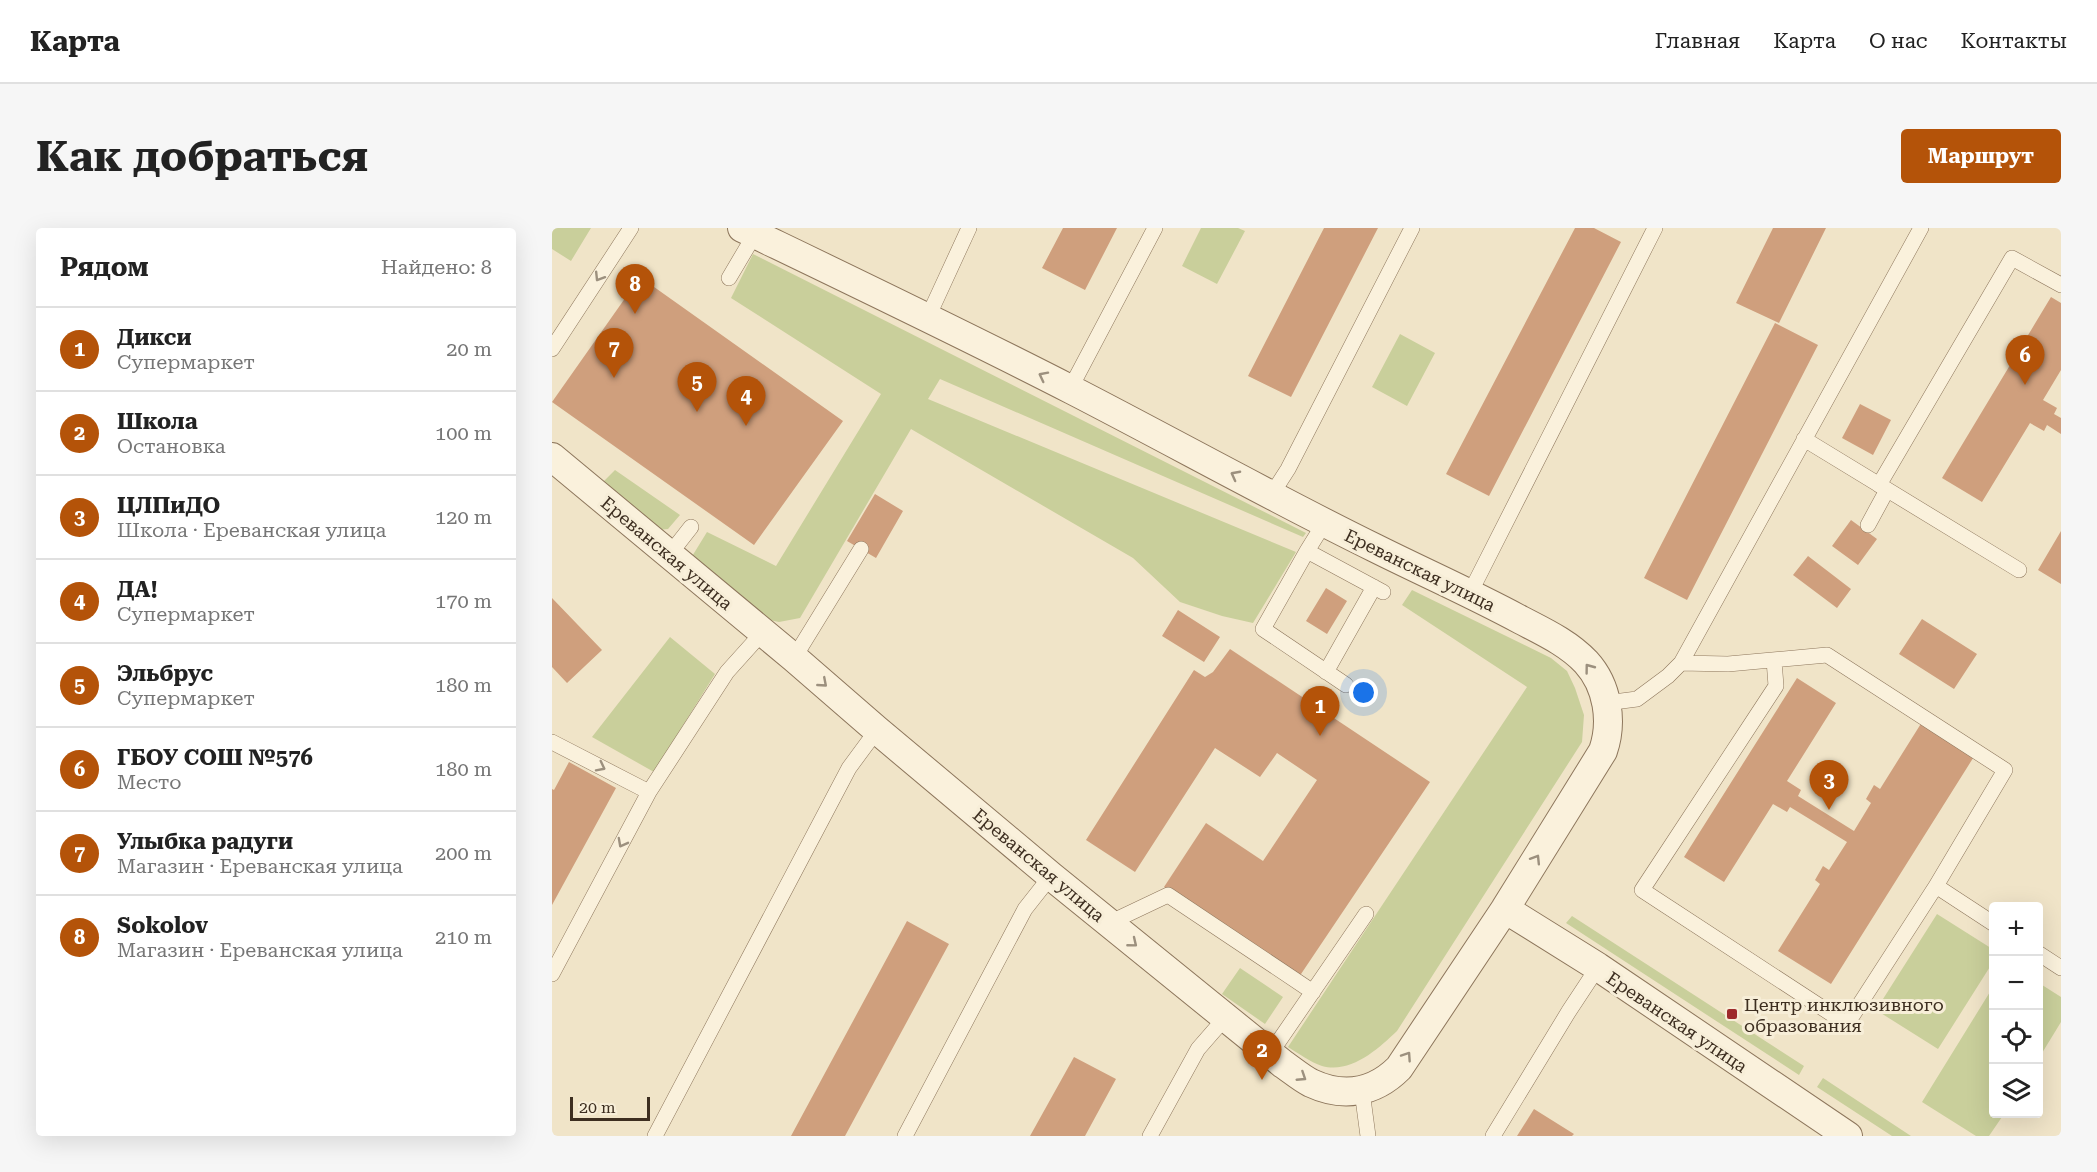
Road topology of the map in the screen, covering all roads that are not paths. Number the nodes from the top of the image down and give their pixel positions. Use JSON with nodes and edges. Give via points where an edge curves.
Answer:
{"nodes":[{"id":1,"x":631,"y":228,"type":"edge"},
{"id":2,"x":969,"y":228,"type":"edge"},
{"id":3,"x":1155,"y":228,"type":"edge"},
{"id":4,"x":1412,"y":228,"type":"edge"},
{"id":5,"x":1655,"y":228,"type":"edge"},
{"id":6,"x":1921,"y":228,"type":"edge"},
{"id":7,"x":748,"y":231,"type":"edge"},
{"id":8,"x":729,"y":278,"type":"dead end"},
{"id":9,"x":2061,"y":285,"type":"edge"},
{"id":10,"x":928,"y":317,"type":"junction"},
{"id":11,"x":552,"y":349,"type":"edge"},
{"id":12,"x":1070,"y":389,"type":"junction"},
{"id":13,"x":1804,"y":439,"type":"junction"},
{"id":14,"x":552,"y":457,"type":"edge"},
{"id":15,"x":1883,"y":487,"type":"junction"},
{"id":16,"x":1272,"y":494,"type":"junction"},
{"id":17,"x":1325,"y":522,"type":"junction"},
{"id":18,"x":1868,"y":525,"type":"dead end"},
{"id":19,"x":691,"y":527,"type":"dead end"},
{"id":20,"x":861,"y":549,"type":"dead end"},
{"id":21,"x":1307,"y":551,"type":"junction"},
{"id":22,"x":669,"y":555,"type":"junction"},
{"id":23,"x":2019,"y":570,"type":"dead end"},
{"id":24,"x":1470,"y":593,"type":"junction"},
{"id":25,"x":763,"y":632,"type":"junction"},
{"id":26,"x":794,"y":658,"type":"junction"},
{"id":27,"x":1774,"y":660,"type":"junction"},
{"id":28,"x":1681,"y":663,"type":"junction"},
{"id":29,"x":1326,"y":672,"type":"junction"},
{"id":30,"x":1346,"y":685,"type":"dead end"},
{"id":31,"x":1606,"y":703,"type":"junction"},
{"id":32,"x":877,"y":730,"type":"junction"},
{"id":33,"x":552,"y":742,"type":"edge"},
{"id":34,"x":649,"y":792,"type":"junction"},
{"id":35,"x":1052,"y":876,"type":"junction"},
{"id":36,"x":1936,"y":886,"type":"junction"},
{"id":37,"x":1505,"y":909,"type":"junction"},
{"id":38,"x":1366,"y":914,"type":"dead end"},
{"id":39,"x":1989,"y":921,"type":"edge"},
{"id":40,"x":1109,"y":923,"type":"junction"},
{"id":41,"x":2043,"y":956,"type":"edge"},
{"id":42,"x":1598,"y":968,"type":"junction"},
{"id":43,"x":2061,"y":968,"type":"edge"},
{"id":44,"x":552,"y":974,"type":"edge"},
{"id":45,"x":1313,"y":992,"type":"junction"},
{"id":46,"x":1225,"y":1018,"type":"junction"},
{"id":47,"x":1270,"y":1054,"type":"junction"},
{"id":48,"x":1362,"y":1091,"type":"junction"},
{"id":49,"x":655,"y":1136,"type":"edge"},
{"id":50,"x":905,"y":1136,"type":"edge"},
{"id":51,"x":1150,"y":1136,"type":"edge"},
{"id":52,"x":1368,"y":1136,"type":"edge"},
{"id":53,"x":1492,"y":1136,"type":"edge"},
{"id":54,"x":1848,"y":1136,"type":"edge"}],
"edges":[{"from":1,"to":11,"type":"lane","one_way":true},
{"from":2,"to":10,"type":"lane"},
{"from":3,"to":12,"type":"lane"},
{"from":4,"to":16,"type":"lane"},
{"from":5,"to":24,"type":"lane"},
{"from":6,"to":13,"type":"lane"},
{"from":7,"to":8,"type":"lane"},
{"from":7,"to":10,"type":"street","name":"Ереванская улица"},
{"from":9,"to":15,"type":"lane","via":[[2013,258]]},
{"from":12,"to":10,"type":"street","name":"Ереванская улица","one_way":true},
{"from":16,"to":12,"type":"street","name":"Ереванская улица","one_way":true},
{"from":13,"to":15,"type":"lane"},
{"from":13,"to":28,"type":"lane"},
{"from":14,"to":22,"type":"street","name":"Ереванская улица"},
{"from":15,"to":18,"type":"lane"},
{"from":15,"to":23,"type":"lane"},
{"from":16,"to":17,"type":"street","name":"Ереванская улица"},
{"from":17,"to":21,"type":"lane"},
{"from":17,"to":24,"type":"street","name":"Ереванская улица"},
{"from":19,"to":22,"type":"lane"},
{"from":20,"to":26,"type":"lane"},
{"from":21,"to":29,"type":"lane","via":[[1263,629]]},
{"from":21,"to":29,"type":"lane","via":[[1378,589]]},
{"from":22,"to":25,"type":"street","name":"Ереванская улица"},
{"from":31,"to":24,"type":"street","name":"Ереванская улица","one_way":true,"via":[[1600,683],[1587,663],[1564,643]]},
{"from":25,"to":26,"type":"street","name":"Ереванская улица"},
{"from":25,"to":34,"type":"lane","via":[[727,672]]},
{"from":26,"to":32,"type":"street","name":"Ереванская улица","one_way":true},
{"from":27,"to":28,"type":"lane"},
{"from":27,"to":36,"type":"lane","via":[[1827,655],[2005,770]]},
{"from":27,"to":36,"type":"lane","via":[[1776,686],[1642,890],[1847,1024]]},
{"from":28,"to":31,"type":"lane","via":[[1637,699]]},
{"from":29,"to":30,"type":"lane"},
{"from":37,"to":31,"type":"street","name":"Ереванская улица","one_way":true,"via":[[1603,751],[1609,723]]},
{"from":32,"to":35,"type":"street","name":"Ереванская улица"},
{"from":32,"to":49,"type":"lane","via":[[849,768]]},
{"from":33,"to":34,"type":"lane","one_way":true},
{"from":34,"to":44,"type":"lane","one_way":true},
{"from":35,"to":40,"type":"street","name":"Ереванская улица"},
{"from":35,"to":50,"type":"lane","via":[[1025,909]]},
{"from":36,"to":39,"type":"lane"},
{"from":37,"to":42,"type":"street","name":"Ереванская улица"},
{"from":48,"to":37,"type":"street","name":"Ереванская улица","one_way":true,"via":[[1381,1084],[1399,1068]]},
{"from":38,"to":45,"type":"lane"},
{"from":40,"to":45,"type":"lane","via":[[1168,895]]},
{"from":40,"to":46,"type":"street","name":"Ереванская улица","one_way":true},
{"from":41,"to":43,"type":"lane"},
{"from":42,"to":53,"type":"lane"},
{"from":42,"to":54,"type":"street","name":"Ереванская улица"},
{"from":45,"to":47,"type":"lane"},
{"from":46,"to":47,"type":"street","name":"Ереванская улица"},
{"from":46,"to":51,"type":"lane","via":[[1198,1049]]},
{"from":47,"to":48,"type":"street","name":"Ереванская улица","one_way":true,"via":[[1311,1083],[1338,1091]]},
{"from":48,"to":52,"type":"lane"}]}
